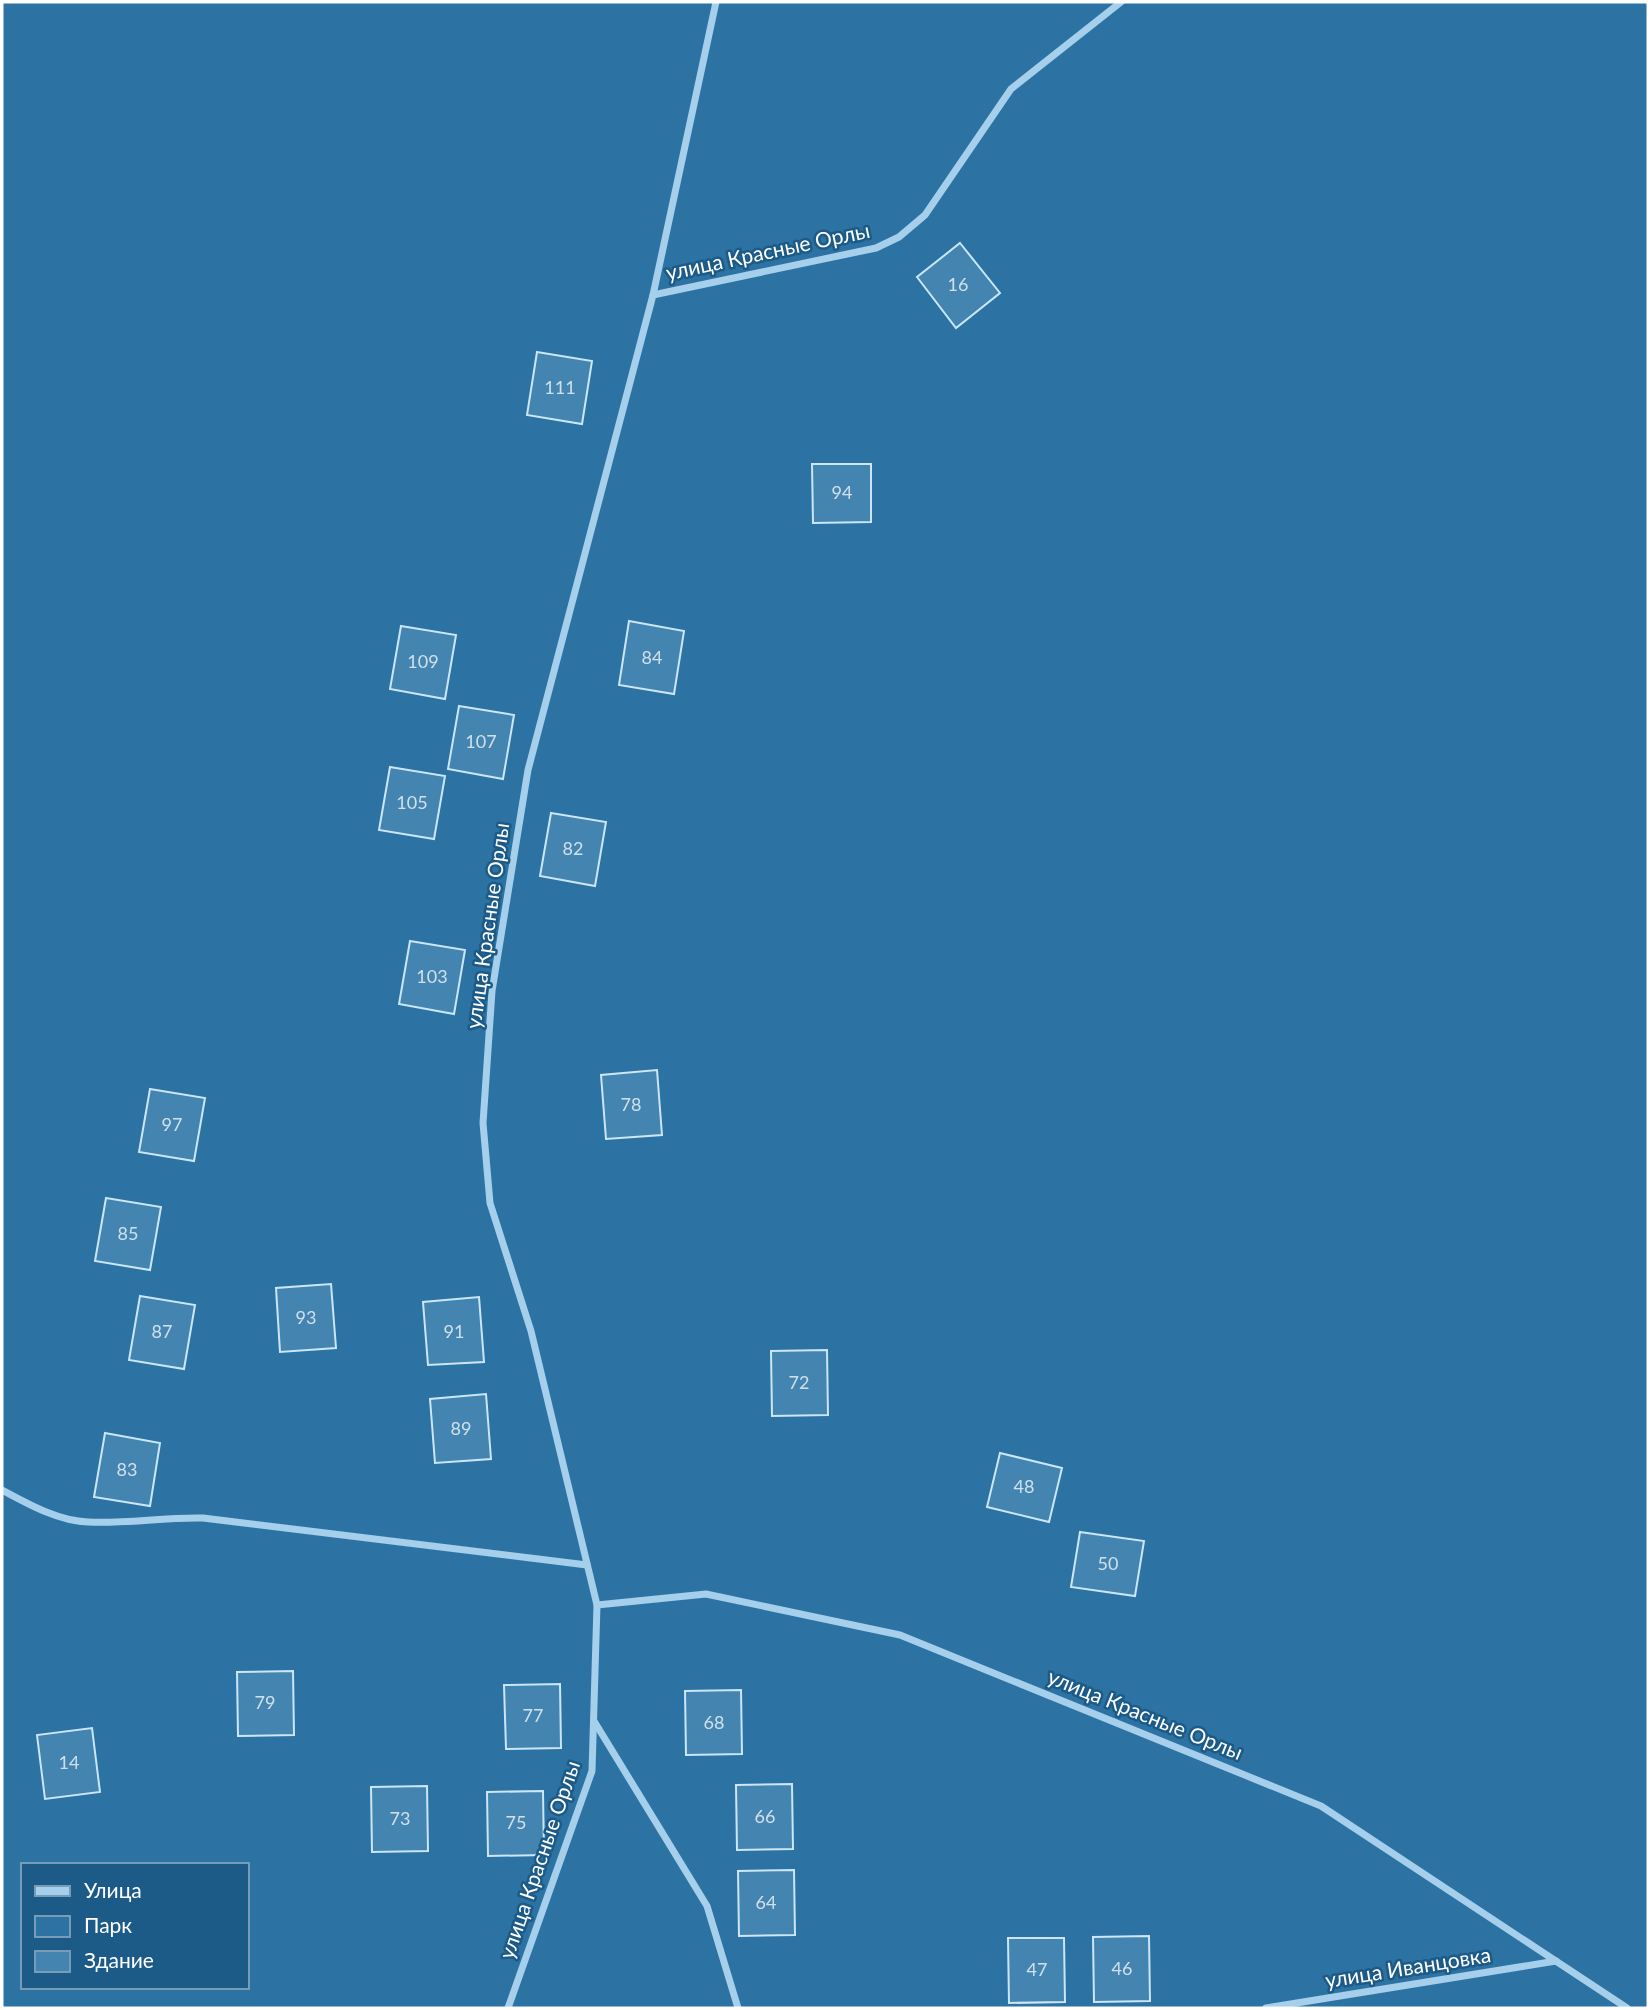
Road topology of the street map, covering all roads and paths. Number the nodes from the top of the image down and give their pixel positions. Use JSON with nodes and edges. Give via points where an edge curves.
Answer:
{"nodes":[{"id":1,"x":716,"y":2,"type":"edge"},
{"id":2,"x":1121,"y":2,"type":"edge"},
{"id":3,"x":653,"y":295,"type":"junction"},
{"id":4,"x":2,"y":1490,"type":"edge"},
{"id":5,"x":587,"y":1565,"type":"junction"},
{"id":6,"x":597,"y":1605,"type":"junction"},
{"id":7,"x":594,"y":1721,"type":"junction"},
{"id":8,"x":1556,"y":1961,"type":"junction"},
{"id":9,"x":508,"y":2008,"type":"edge"},
{"id":10,"x":738,"y":2008,"type":"edge"},
{"id":11,"x":1266,"y":2008,"type":"edge"},
{"id":12,"x":1627,"y":2008,"type":"edge"}],
"edges":[{"from":1,"to":3,"type":"street","name":"улица Красные Орлы"},
{"from":2,"to":3,"type":"street","name":"улица Красные Орлы","via":[[1011,89],[925,215],[899,237],[876,248]]},
{"from":3,"to":5,"type":"street","name":"улица Красные Орлы","via":[[528,770],[492,991],[483,1123],[490,1203],[531,1331]]},
{"from":4,"to":5,"type":"street","via":[[55,1516],[87,1522],[203,1518]]},
{"from":5,"to":6,"type":"street","name":"улица Красные Орлы"},
{"from":6,"to":7,"type":"street","name":"улица Красные Орлы"},
{"from":6,"to":8,"type":"street","name":"улица Красные Орлы","via":[[706,1594],[901,1634],[1321,1806]]},
{"from":7,"to":9,"type":"street","name":"улица Красные Орлы","via":[[592,1771]]},
{"from":7,"to":10,"type":"street","name":"улица Красные Орлы","via":[[707,1906]]},
{"from":8,"to":11,"type":"street","name":"улица Иванцовка"},
{"from":8,"to":12,"type":"street","name":"улица Красные Орлы"}]}
